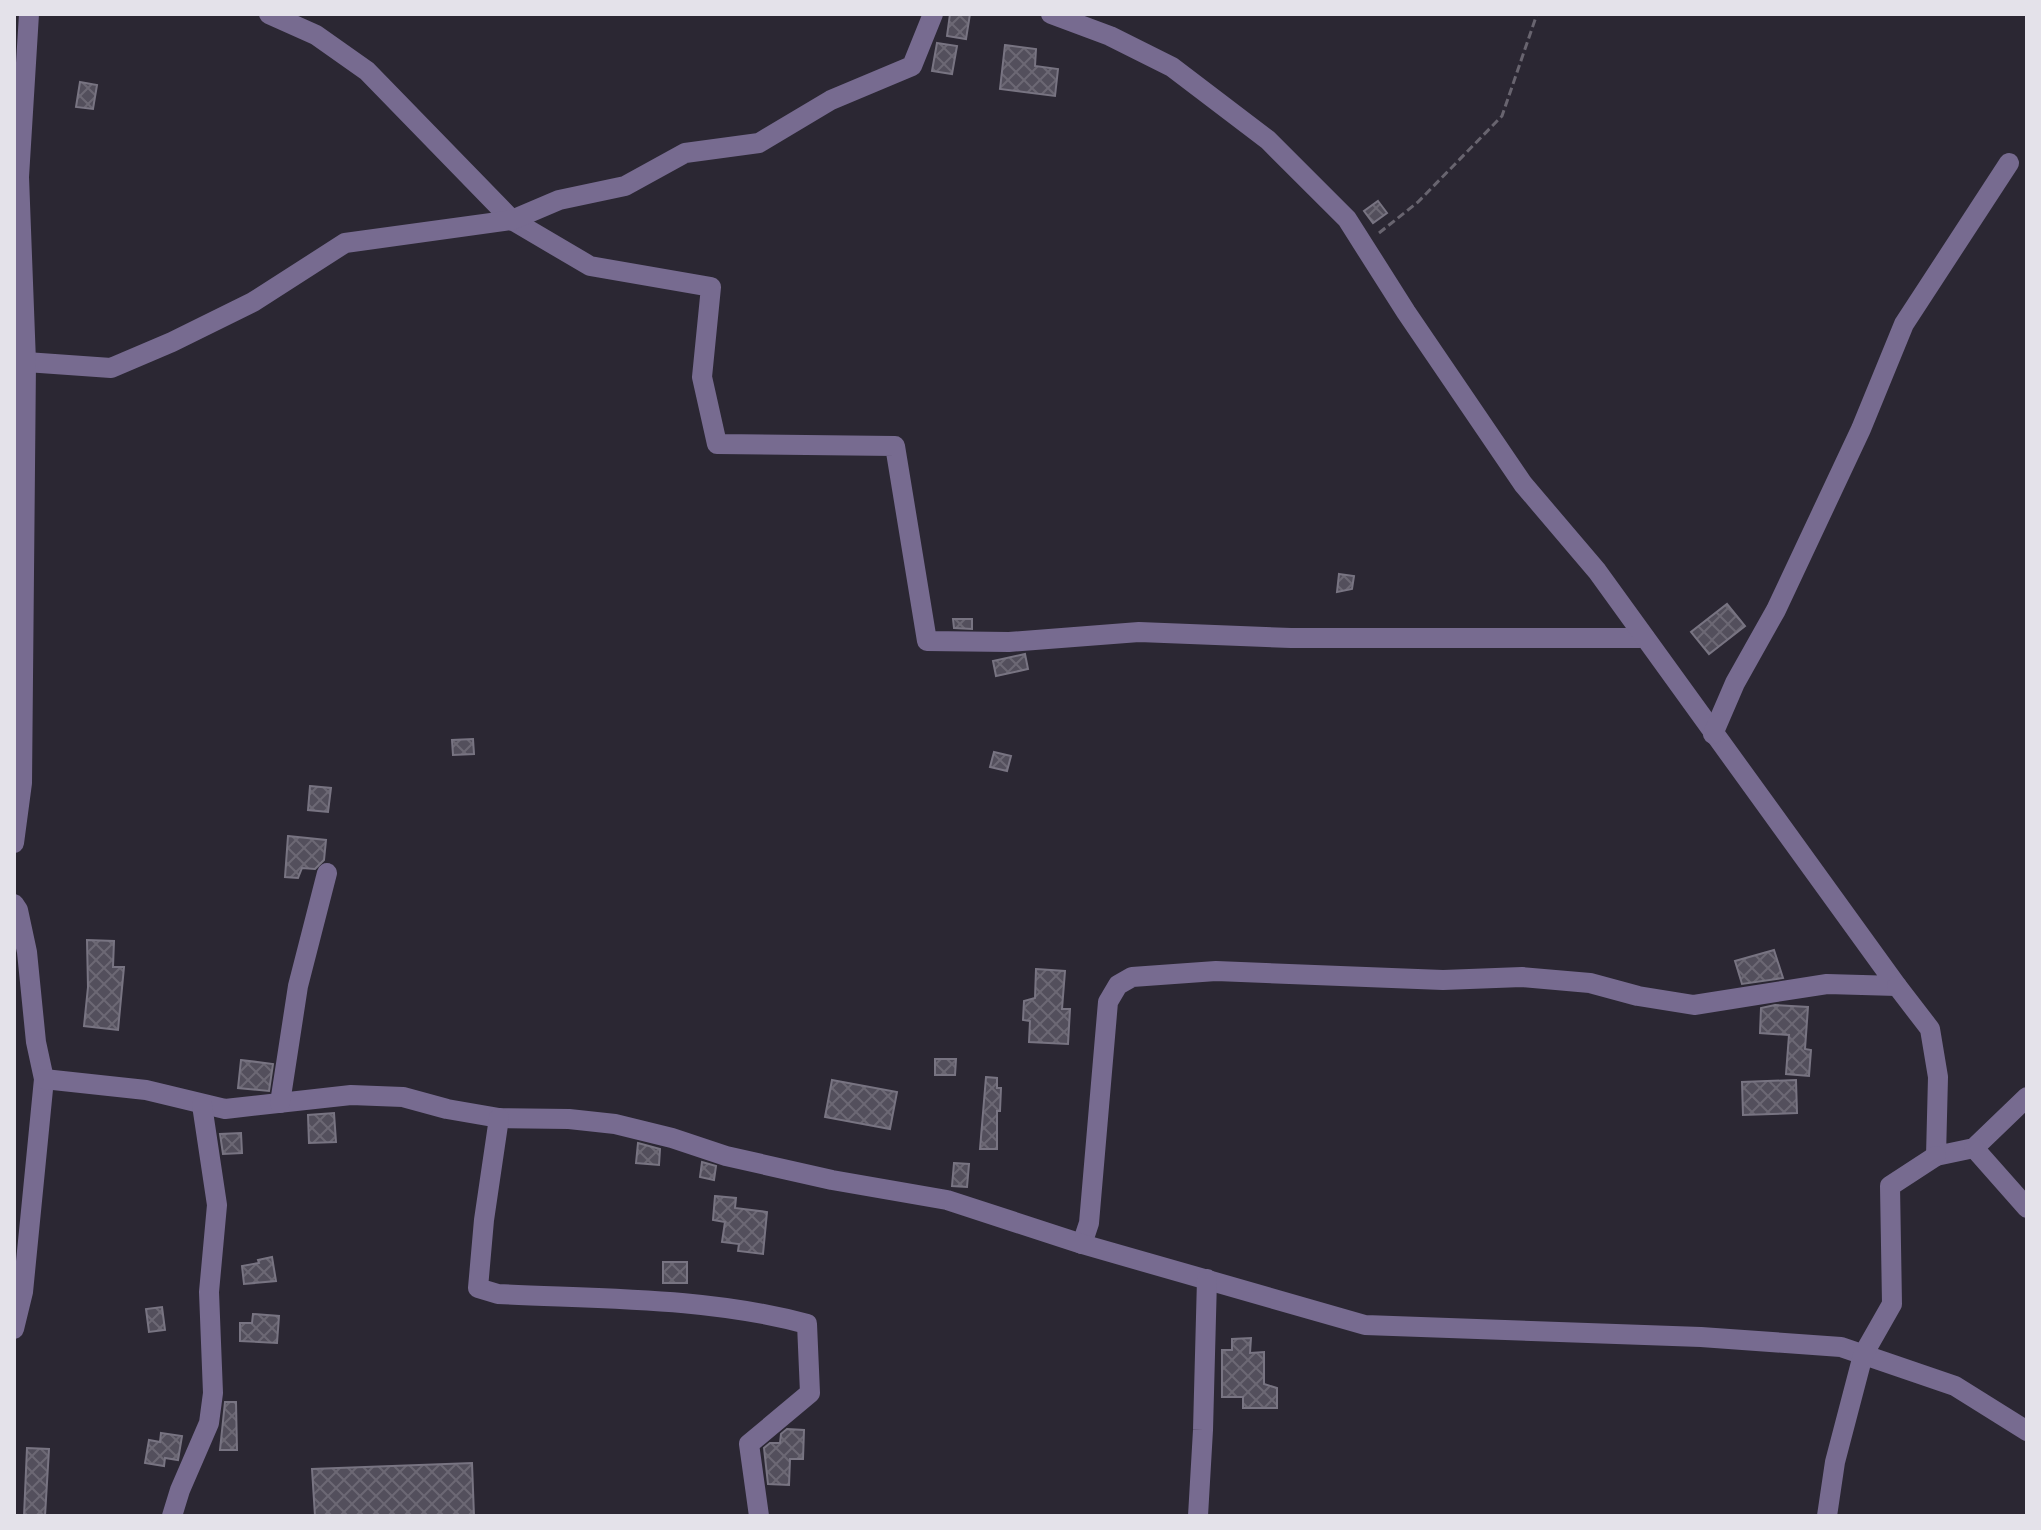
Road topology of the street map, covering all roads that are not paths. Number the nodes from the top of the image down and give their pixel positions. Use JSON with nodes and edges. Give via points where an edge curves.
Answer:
{"nodes":[{"id":1,"x":29,"y":14,"type":"edge"},
{"id":2,"x":269,"y":14,"type":"edge"},
{"id":3,"x":933,"y":14,"type":"edge"},
{"id":4,"x":1051,"y":14,"type":"edge"},
{"id":5,"x":2009,"y":163,"type":"dead end"},
{"id":6,"x":512,"y":220,"type":"junction"},
{"id":7,"x":26,"y":362,"type":"junction"},
{"id":8,"x":1645,"y":638,"type":"junction"},
{"id":9,"x":1713,"y":734,"type":"junction"},
{"id":10,"x":14,"y":843,"type":"edge"},
{"id":11,"x":327,"y":873,"type":"dead end"},
{"id":12,"x":14,"y":904,"type":"edge"},
{"id":13,"x":1897,"y":986,"type":"junction"},
{"id":14,"x":44,"y":1079,"type":"junction"},
{"id":15,"x":2027,"y":1097,"type":"edge"},
{"id":16,"x":280,"y":1103,"type":"junction"},
{"id":17,"x":202,"y":1105,"type":"junction"},
{"id":18,"x":499,"y":1118,"type":"junction"},
{"id":19,"x":1974,"y":1148,"type":"junction"},
{"id":20,"x":1936,"y":1156,"type":"junction"},
{"id":21,"x":2027,"y":1208,"type":"edge"},
{"id":22,"x":1082,"y":1244,"type":"junction"},
{"id":23,"x":20,"y":1269,"type":"edge"},
{"id":24,"x":1207,"y":1279,"type":"junction"},
{"id":25,"x":14,"y":1329,"type":"edge"},
{"id":26,"x":1863,"y":1355,"type":"junction"},
{"id":27,"x":2027,"y":1431,"type":"edge"},
{"id":28,"x":172,"y":1516,"type":"edge"},
{"id":29,"x":759,"y":1516,"type":"edge"},
{"id":30,"x":1198,"y":1516,"type":"edge"},
{"id":31,"x":1827,"y":1516,"type":"edge"}],
"edges":[{"from":1,"to":7,"type":"street","via":[[19,177]]},
{"from":2,"to":6,"type":"street","via":[[316,35],[367,71]]},
{"from":3,"to":6,"type":"street","via":[[912,66],[831,100],[759,143],[685,153],[625,186],[559,200]]},
{"from":4,"to":8,"type":"street","via":[[1172,67],[1268,140],[1347,219],[1523,484]]},
{"from":5,"to":9,"type":"street","via":[[1904,324],[1854,443]]},
{"from":6,"to":7,"type":"street","via":[[345,243],[253,302],[111,368]]},
{"from":6,"to":8,"type":"street","via":[[590,266],[711,287],[702,377],[717,444],[895,446],[927,641],[1009,642],[1139,632],[1291,638]]},
{"from":7,"to":10,"type":"street","via":[[22,783]]},
{"from":8,"to":9,"type":"street"},
{"from":9,"to":13,"type":"street"},
{"from":11,"to":16,"type":"street","via":[[298,986]]},
{"from":12,"to":14,"type":"street","via":[[27,952]]},
{"from":13,"to":20,"type":"street","via":[[1930,1029],[1938,1077]]},
{"from":13,"to":22,"type":"street","via":[[1827,984],[1694,1005],[1590,983],[1522,977],[1443,980],[1216,971],[1132,977],[1118,985],[1108,1002],[1089,1223]]},
{"from":14,"to":17,"type":"street","via":[[146,1090]]},
{"from":14,"to":23,"type":"street"},
{"from":15,"to":19,"type":"street"},
{"from":16,"to":17,"type":"street","via":[[225,1109]]},
{"from":16,"to":18,"type":"street","via":[[351,1095],[403,1097]]},
{"from":17,"to":28,"type":"street","via":[[217,1205],[209,1292],[213,1393],[209,1423]]},
{"from":18,"to":22,"type":"street","via":[[615,1124],[817,1177],[947,1200]]},
{"from":18,"to":29,"type":"street","via":[[478,1288],[498,1294],[771,1314],[807,1324],[810,1393],[749,1444]]},
{"from":19,"to":20,"type":"street"},
{"from":19,"to":21,"type":"street"},
{"from":20,"to":26,"type":"street","via":[[1890,1186],[1892,1304]]},
{"from":22,"to":24,"type":"street"},
{"from":23,"to":25,"type":"street","via":[[23,1292]]},
{"from":24,"to":26,"type":"street","via":[[1365,1325],[1701,1337],[1841,1347]]},
{"from":24,"to":30,"type":"street"},
{"from":26,"to":27,"type":"street","via":[[1955,1386]]},
{"from":26,"to":31,"type":"street"}]}
